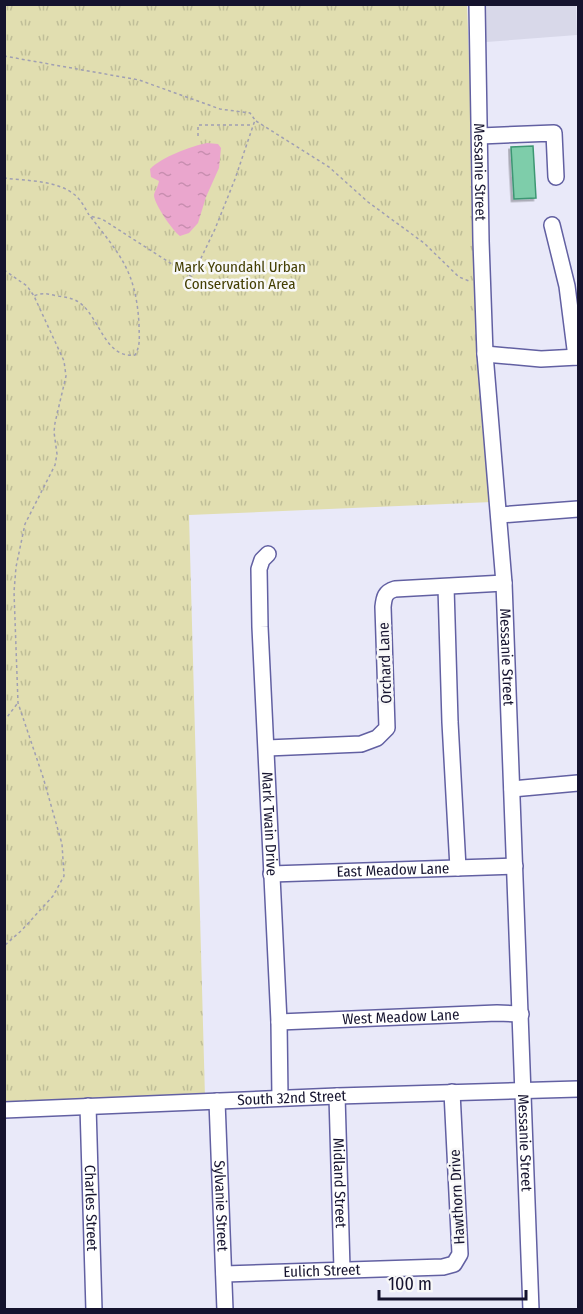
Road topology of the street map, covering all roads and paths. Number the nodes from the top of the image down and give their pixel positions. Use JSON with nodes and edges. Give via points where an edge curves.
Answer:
{"nodes":[{"id":1,"x":477,"y":4,"type":"edge"},
{"id":2,"x":4,"y":56,"type":"edge"},
{"id":3,"x":255,"y":120,"type":"junction"},
{"id":4,"x":253,"y":125,"type":"junction"},
{"id":5,"x":198,"y":136,"type":"dead end"},
{"id":6,"x":480,"y":136,"type":"junction"},
{"id":7,"x":556,"y":177,"type":"dead end"},
{"id":8,"x":4,"y":178,"type":"edge"},
{"id":9,"x":90,"y":216,"type":"junction"},
{"id":10,"x":552,"y":225,"type":"dead end"},
{"id":11,"x":4,"y":270,"type":"edge"},
{"id":12,"x":459,"y":277,"type":"dead end"},
{"id":13,"x":34,"y":296,"type":"junction"},
{"id":14,"x":485,"y":354,"type":"junction"},
{"id":15,"x":577,"y":357,"type":"edge"},
{"id":16,"x":578,"y":512,"type":"edge"},
{"id":17,"x":500,"y":514,"type":"junction"},
{"id":18,"x":268,"y":554,"type":"dead end"},
{"id":19,"x":504,"y":583,"type":"junction"},
{"id":20,"x":446,"y":587,"type":"junction"},
{"id":21,"x":18,"y":703,"type":"junction"},
{"id":22,"x":4,"y":721,"type":"edge"},
{"id":23,"x":267,"y":748,"type":"junction"},
{"id":24,"x":579,"y":783,"type":"edge"},
{"id":25,"x":512,"y":789,"type":"junction"},
{"id":26,"x":515,"y":866,"type":"junction"},
{"id":27,"x":458,"y":868,"type":"junction"},
{"id":28,"x":271,"y":874,"type":"junction"},
{"id":29,"x":4,"y":946,"type":"edge"},
{"id":30,"x":521,"y":1014,"type":"junction"},
{"id":31,"x":279,"y":1022,"type":"junction"},
{"id":32,"x":579,"y":1089,"type":"edge"},
{"id":33,"x":524,"y":1090,"type":"junction"},
{"id":34,"x":452,"y":1092,"type":"junction"},
{"id":35,"x":336,"y":1096,"type":"junction"},
{"id":36,"x":280,"y":1098,"type":"junction"},
{"id":37,"x":217,"y":1101,"type":"junction"},
{"id":38,"x":88,"y":1106,"type":"junction"},
{"id":39,"x":4,"y":1110,"type":"edge"},
{"id":40,"x":418,"y":1267,"type":"joint"},
{"id":41,"x":342,"y":1269,"type":"junction"},
{"id":42,"x":224,"y":1274,"type":"junction"},
{"id":43,"x":94,"y":1310,"type":"edge"},
{"id":44,"x":225,"y":1310,"type":"edge"},
{"id":45,"x":531,"y":1310,"type":"edge"}],
"edges":[{"from":1,"to":6,"type":"street","name":"Messanie Street"},
{"from":2,"to":3,"type":"path","via":[[139,80],[220,109],[250,113]]},
{"from":3,"to":4,"type":"path"},
{"from":3,"to":12,"type":"path","via":[[329,167],[424,243]]},
{"from":4,"to":5,"type":"path","via":[[198,125]]},
{"from":4,"to":9,"type":"path","via":[[215,229],[192,277],[102,219]]},
{"from":6,"to":7,"type":"street","via":[[554,133]]},
{"from":6,"to":14,"type":"street","name":"Messanie Street"},
{"from":8,"to":9,"type":"path","via":[[67,189],[78,197]]},
{"from":9,"to":13,"type":"path","via":[[125,263],[133,282],[140,347],[135,355],[117,353],[73,298],[40,293]]},
{"from":10,"to":15,"type":"street","via":[[567,286]]},
{"from":11,"to":13,"type":"path"},
{"from":13,"to":21,"type":"path","via":[[64,361],[66,376],[55,423],[55,465],[25,524],[16,567]]},
{"from":14,"to":15,"type":"street"},
{"from":14,"to":17,"type":"street","name":"Messanie Street"},
{"from":16,"to":17,"type":"street"},
{"from":17,"to":19,"type":"street","name":"Messanie Street"},
{"from":18,"to":23,"type":"street","name":"Mark Twain Drive","via":[[259,569]]},
{"from":19,"to":20,"type":"street","name":"Orchard Lane"},
{"from":19,"to":25,"type":"street","name":"Messanie Street"},
{"from":20,"to":23,"type":"street","name":"Orchard Lane","via":[[395,589],[384,597],[387,728],[377,738],[361,744]]},
{"from":20,"to":27,"type":"street"},
{"from":21,"to":22,"type":"path"},
{"from":21,"to":29,"type":"path","via":[[62,844],[64,876],[53,896]]},
{"from":23,"to":28,"type":"street","name":"Mark Twain Drive"},
{"from":24,"to":25,"type":"street"},
{"from":25,"to":26,"type":"street","name":"Messanie Street"},
{"from":26,"to":27,"type":"street","name":"East Meadow Lane"},
{"from":26,"to":30,"type":"street","name":"Messanie Street"},
{"from":27,"to":28,"type":"street","name":"East Meadow Lane"},
{"from":28,"to":31,"type":"street","name":"Mark Twain Drive"},
{"from":30,"to":31,"type":"street","name":"West Meadow Lane"},
{"from":30,"to":33,"type":"street","name":"Messanie Street"},
{"from":31,"to":36,"type":"street","name":"Mark Twain Drive"},
{"from":32,"to":33,"type":"street","name":"South 32nd Street"},
{"from":33,"to":34,"type":"street","name":"South 32nd Street"},
{"from":33,"to":45,"type":"street","name":"Messanie Street"},
{"from":34,"to":35,"type":"street","name":"South 32nd Street"},
{"from":34,"to":40,"type":"street","name":"Hawthorn Drive","via":[[460,1254],[449,1266]]},
{"from":35,"to":36,"type":"street","name":"South 32nd Street"},
{"from":35,"to":41,"type":"street","name":"Midland Street"},
{"from":36,"to":37,"type":"street","name":"South 32nd Street"},
{"from":37,"to":38,"type":"street","name":"South 32nd Street"},
{"from":37,"to":42,"type":"street","name":"Sylvanie Street"},
{"from":38,"to":39,"type":"street","name":"South 32nd Street"},
{"from":38,"to":43,"type":"street","name":"Charles Street"},
{"from":40,"to":41,"type":"street","name":"Eulich Street"},
{"from":41,"to":42,"type":"street","name":"Eulich Street"},
{"from":42,"to":44,"type":"street","name":"Sylvanie Street"}]}
